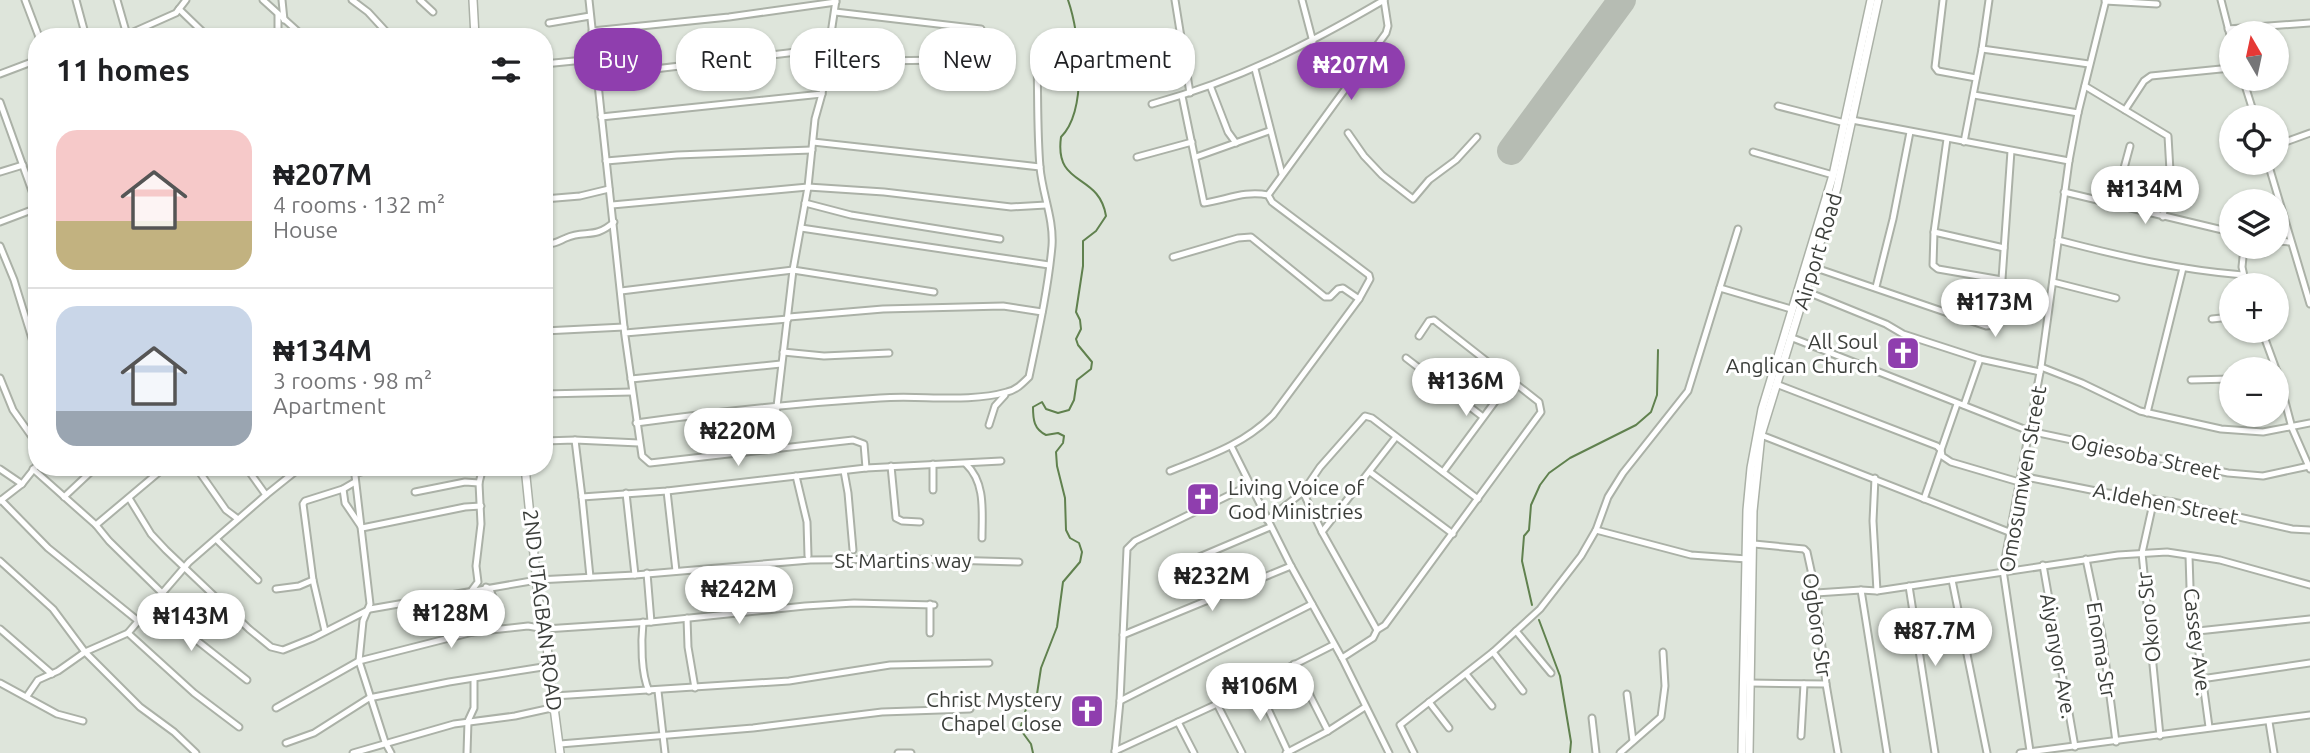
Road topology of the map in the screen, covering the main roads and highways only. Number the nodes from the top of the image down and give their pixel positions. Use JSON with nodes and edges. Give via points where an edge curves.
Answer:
{"nodes":[{"id":1,"x":473,"y":0,"type":"edge"},
{"id":2,"x":1871,"y":0,"type":"edge"},
{"id":3,"x":1878,"y":0,"type":"edge"},
{"id":4,"x":475,"y":28,"type":"edge"},
{"id":5,"x":1848,"y":122,"type":"junction"},
{"id":6,"x":526,"y":476,"type":"edge"},
{"id":7,"x":560,"y":749,"type":"edge"},
{"id":8,"x":1742,"y":753,"type":"edge"},
{"id":9,"x":1749,"y":753,"type":"edge"}],
"edges":[{"from":1,"to":4,"type":"main road"},
{"from":2,"to":5,"type":"main road","name":"Airport Road"},
{"from":3,"to":5,"type":"main road","name":"Airport Road"},
{"from":5,"to":8,"type":"main road","name":"Airport Road","via":[[1762,409],[1751,468]]},
{"from":5,"to":9,"type":"main road","name":"Airport Road","via":[[1836,188],[1761,435],[1753,511]]},
{"from":6,"to":7,"type":"main road","name":"2ND UTAGBAN ROAD"}]}
